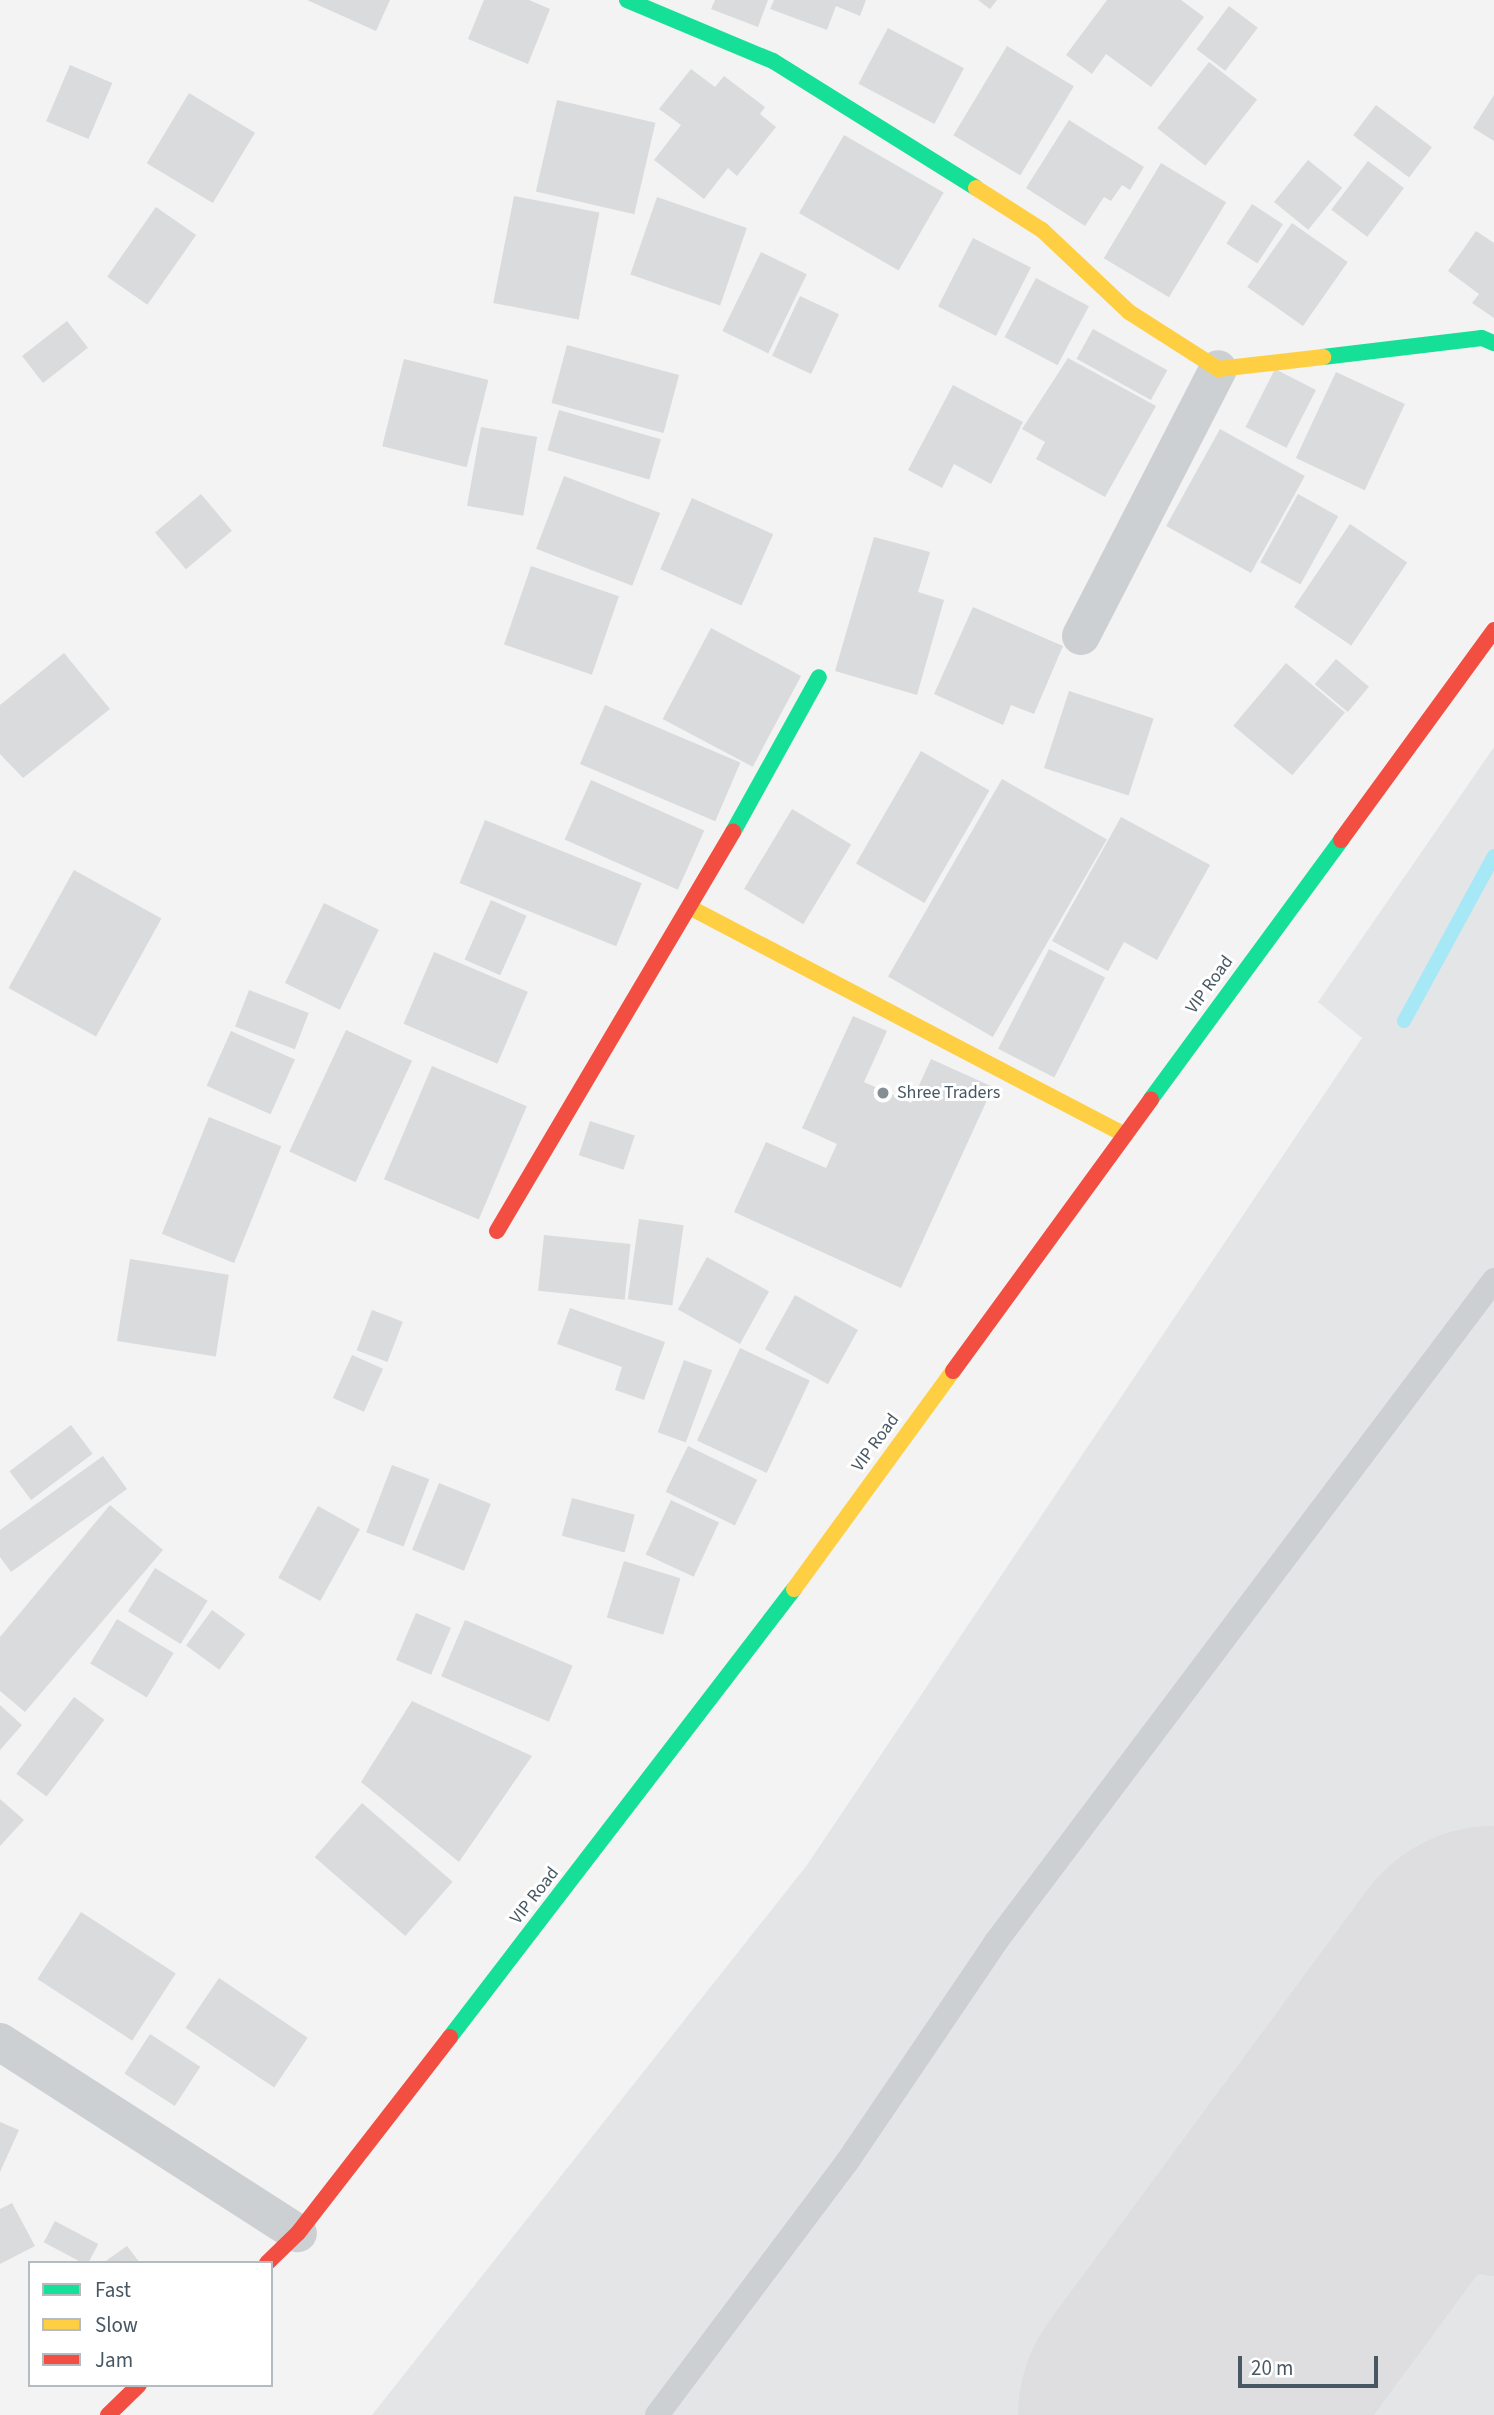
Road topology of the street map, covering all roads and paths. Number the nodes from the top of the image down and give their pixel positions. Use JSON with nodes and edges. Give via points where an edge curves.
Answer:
{"nodes":[{"id":1,"x":627,"y":0,"type":"edge"},
{"id":2,"x":1494,"y":343,"type":"edge"},
{"id":3,"x":1218,"y":369,"type":"junction"},
{"id":4,"x":1494,"y":629,"type":"edge"},
{"id":5,"x":1081,"y":636,"type":"dead end"},
{"id":6,"x":820,"y":677,"type":"dead end"},
{"id":7,"x":691,"y":908,"type":"junction"},
{"id":8,"x":1125,"y":1135,"type":"junction"},
{"id":9,"x":497,"y":1231,"type":"dead end"},
{"id":10,"x":1494,"y":1280,"type":"edge"},
{"id":11,"x":0,"y":2042,"type":"edge"},
{"id":12,"x":298,"y":2233,"type":"junction"},
{"id":13,"x":269,"y":2261,"type":"edge"},
{"id":14,"x":137,"y":2387,"type":"edge"},
{"id":15,"x":108,"y":2415,"type":"edge"},
{"id":16,"x":657,"y":2415,"type":"edge"}],
"edges":[{"from":1,"to":3,"type":"main road","via":[[774,61],[1042,230],[1129,312]]},
{"from":2,"to":3,"type":"main road","via":[[1482,338]]},
{"from":3,"to":5,"type":"street"},
{"from":4,"to":8,"type":"main road","name":"VIP Road"},
{"from":6,"to":7,"type":"main road"},
{"from":7,"to":8,"type":"main road"},
{"from":7,"to":9,"type":"main road"},
{"from":8,"to":12,"type":"main road","name":"VIP Road","via":[[721,1689]]},
{"from":10,"to":16,"type":"lane","via":[[995,1943],[847,2162]]},
{"from":11,"to":12,"type":"street"},
{"from":12,"to":13,"type":"main road","name":"VIP Road"},
{"from":14,"to":15,"type":"main road"}]}
